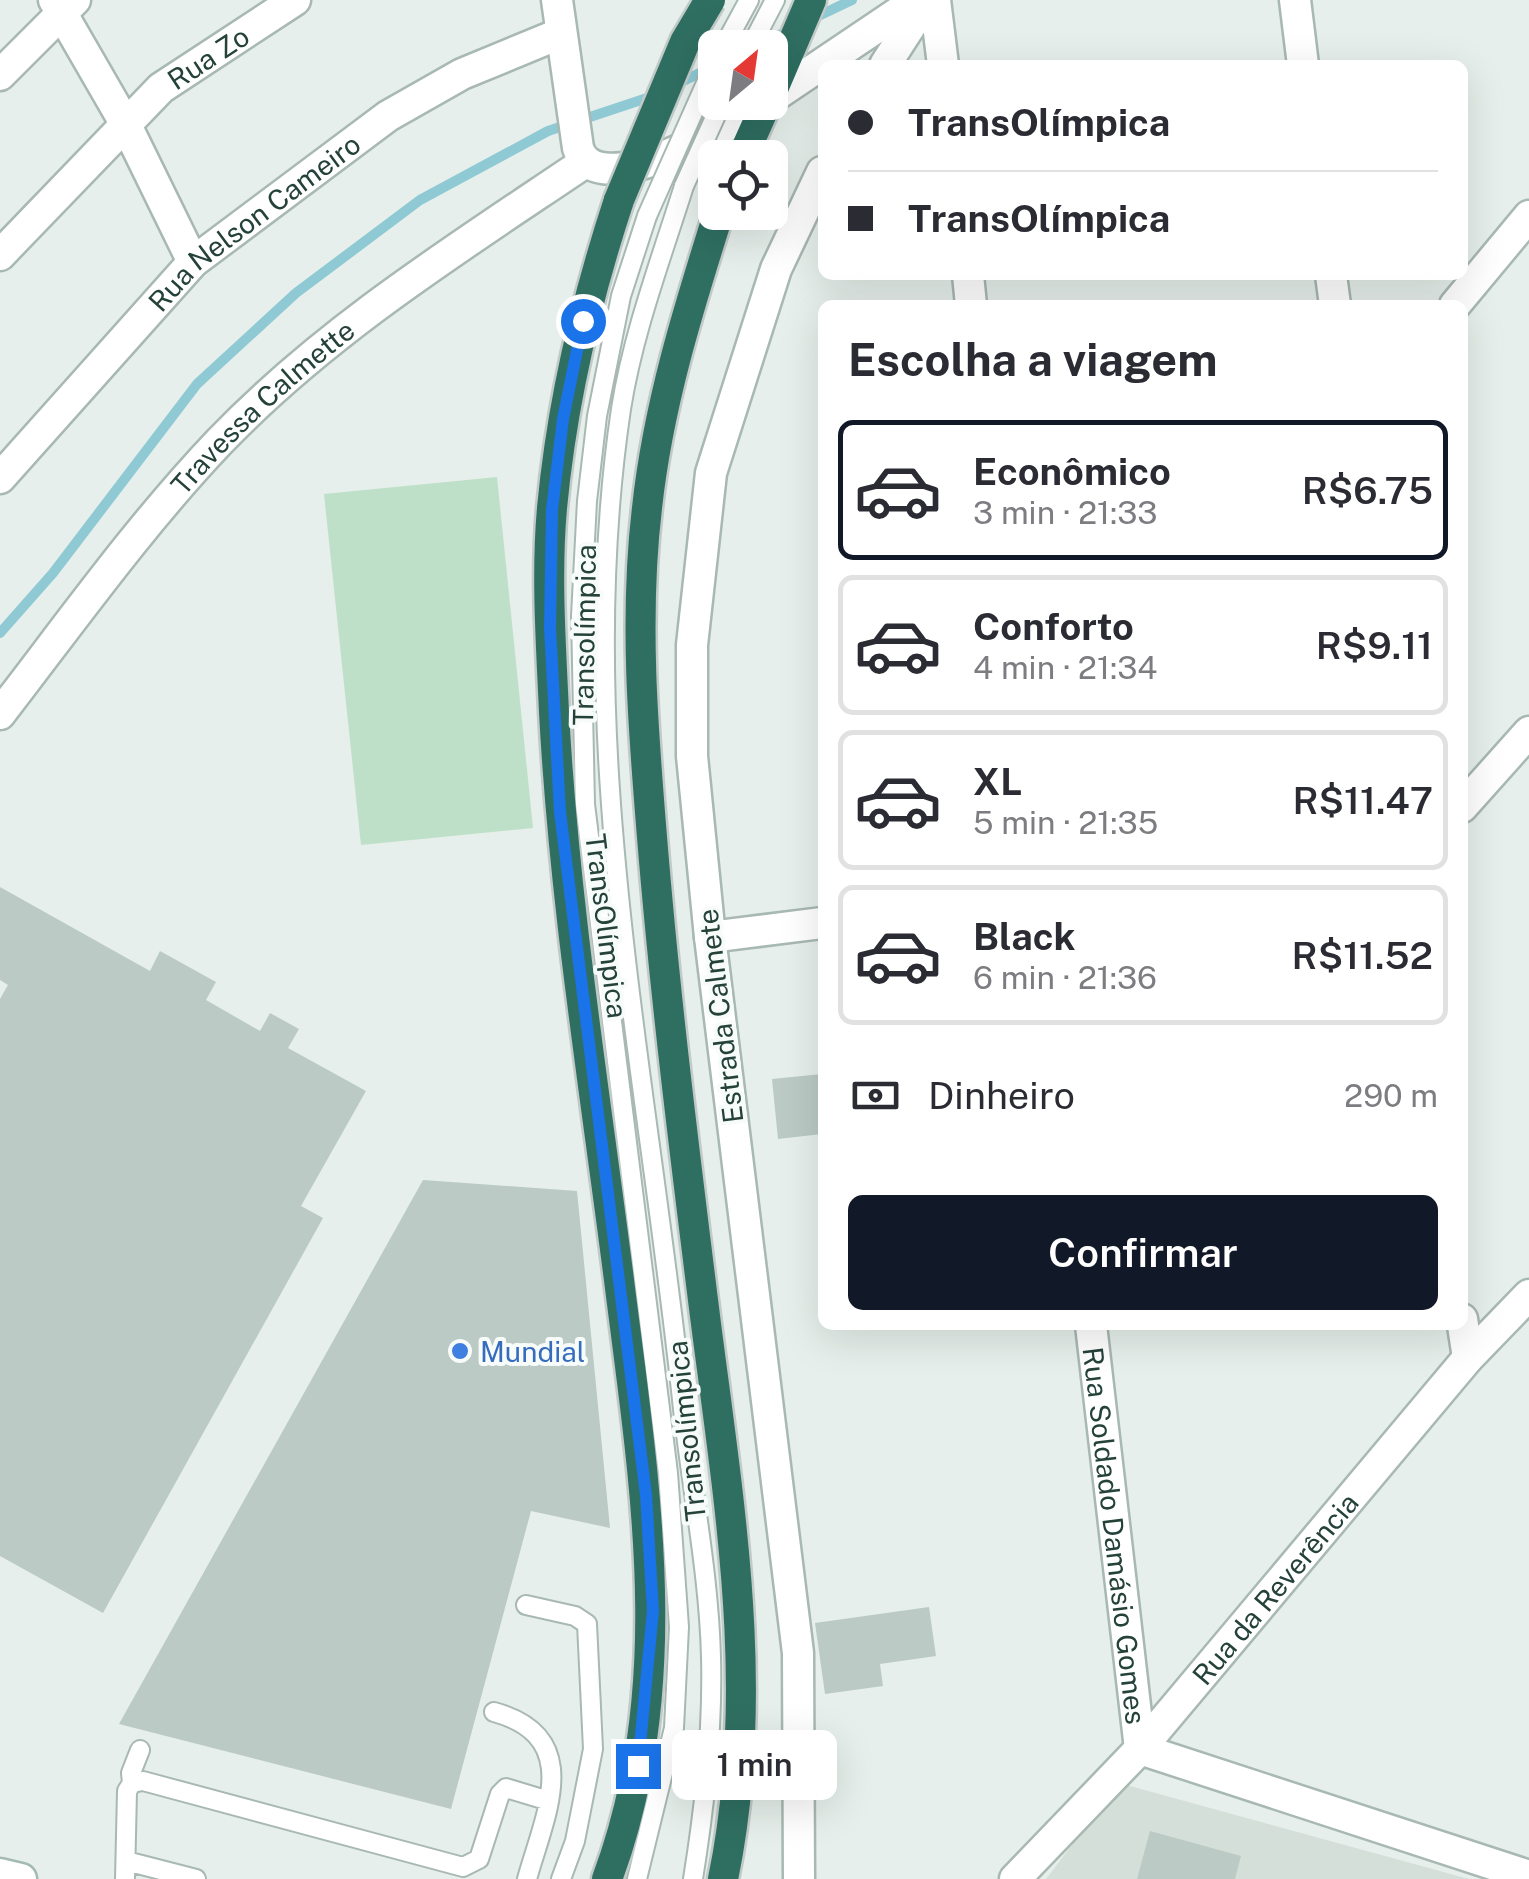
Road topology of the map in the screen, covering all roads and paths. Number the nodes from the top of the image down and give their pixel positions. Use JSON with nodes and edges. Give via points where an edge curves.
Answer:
{"nodes":[{"id":1,"x":295,"y":0,"type":"edge"},
{"id":2,"x":557,"y":0,"type":"edge"},
{"id":3,"x":710,"y":0,"type":"edge"},
{"id":4,"x":749,"y":0,"type":"edge"},
{"id":5,"x":775,"y":0,"type":"edge"},
{"id":6,"x":810,"y":0,"type":"edge"},
{"id":7,"x":917,"y":0,"type":"edge"},
{"id":8,"x":926,"y":0,"type":"edge"},
{"id":9,"x":935,"y":0,"type":"edge"},
{"id":10,"x":1295,"y":0,"type":"edge"},
{"id":11,"x":63,"y":4,"type":"edge"},
{"id":12,"x":732,"y":30,"type":"edge"},
{"id":13,"x":759,"y":30,"type":"edge"},
{"id":14,"x":559,"y":34,"type":"junction"},
{"id":15,"x":788,"y":52,"type":"edge"},
{"id":16,"x":828,"y":60,"type":"edge"},
{"id":17,"x":888,"y":60,"type":"edge"},
{"id":18,"x":942,"y":60,"type":"edge"},
{"id":19,"x":1303,"y":60,"type":"edge"},
{"id":20,"x":818,"y":66,"type":"edge"},
{"id":21,"x":0,"y":75,"type":"edge"},
{"id":22,"x":788,"y":87,"type":"edge"},
{"id":23,"x":698,"y":101,"type":"edge"},
{"id":24,"x":714,"y":120,"type":"edge"},
{"id":25,"x":739,"y":120,"type":"edge"},
{"id":26,"x":125,"y":123,"type":"junction"},
{"id":27,"x":581,"y":155,"type":"junction"},
{"id":28,"x":818,"y":180,"type":"edge"},
{"id":29,"x":1529,"y":216,"type":"edge"},
{"id":30,"x":713,"y":230,"type":"edge"},
{"id":31,"x":0,"y":254,"type":"edge"},
{"id":32,"x":193,"y":262,"type":"junction"},
{"id":33,"x":1459,"y":300,"type":"edge"},
{"id":34,"x":0,"y":478,"type":"edge"},
{"id":35,"x":0,"y":714,"type":"edge"},
{"id":36,"x":1529,"y":732,"type":"edge"},
{"id":37,"x":1468,"y":801,"type":"edge"},
{"id":38,"x":818,"y":924,"type":"edge"},
{"id":39,"x":710,"y":938,"type":"junction"},
{"id":40,"x":1529,"y":1294,"type":"edge"},
{"id":41,"x":1092,"y":1330,"type":"edge"},
{"id":42,"x":1464,"y":1330,"type":"edge"},
{"id":43,"x":1468,"y":1358,"type":"junction"},
{"id":44,"x":526,"y":1606,"type":"dead end"},
{"id":45,"x":494,"y":1712,"type":"dead end"},
{"id":46,"x":140,"y":1750,"type":"dead end"},
{"id":47,"x":1140,"y":1750,"type":"junction"},
{"id":48,"x":132,"y":1784,"type":"junction"},
{"id":49,"x":549,"y":1802,"type":"junction"},
{"id":50,"x":1525,"y":1868,"type":"edge"},
{"id":51,"x":126,"y":1870,"type":"edge"},
{"id":52,"x":0,"y":1874,"type":"edge"},
{"id":53,"x":21,"y":1879,"type":"edge"},
{"id":54,"x":196,"y":1879,"type":"edge"},
{"id":55,"x":526,"y":1879,"type":"edge"},
{"id":56,"x":562,"y":1879,"type":"edge"},
{"id":57,"x":606,"y":1879,"type":"edge"},
{"id":58,"x":636,"y":1879,"type":"edge"},
{"id":59,"x":693,"y":1879,"type":"edge"},
{"id":60,"x":723,"y":1879,"type":"edge"},
{"id":61,"x":798,"y":1879,"type":"edge"},
{"id":62,"x":1015,"y":1879,"type":"edge"}],
"edges":[{"from":1,"to":26,"type":"street","name":"Rua Zo","via":[[203,57]]},
{"from":2,"to":14,"type":"street"},
{"from":3,"to":57,"type":"highway","name":"TransOlímpica","bridge":true,"via":[[685,42],[619,200],[590,289],[552,510],[550,628],[560,812],[644,1476],[653,1611],[633,1797]]},
{"from":4,"to":12,"type":"lane"},
{"from":5,"to":13,"type":"lane"},
{"from":6,"to":15,"type":"highway"},
{"from":7,"to":16,"type":"street"},
{"from":8,"to":17,"type":"street"},
{"from":9,"to":18,"type":"street"},
{"from":10,"to":19,"type":"street"},
{"from":11,"to":21,"type":"street"},
{"from":11,"to":26,"type":"street"},
{"from":14,"to":27,"type":"street"},
{"from":14,"to":32,"type":"street","name":"Rua Nelson Cameiro","via":[[462,74],[388,116]]},
{"from":20,"to":22,"type":"street"},
{"from":23,"to":58,"type":"lane","name":"Transolímpica","bridge":true,"via":[[647,216],[621,296],[587,500],[581,616],[585,804],[668,1473],[678,1627],[674,1728]]},
{"from":24,"to":59,"type":"lane","name":"Transolímpica","bridge":true,"via":[[684,186],[622,406],[609,522],[606,722],[626,957],[711,1652],[705,1806]]},
{"from":25,"to":27,"type":"street","via":[[628,170],[596,170]]},
{"from":26,"to":31,"type":"street","name":"Rua Zo"},
{"from":26,"to":32,"type":"street"},
{"from":27,"to":35,"type":"street","name":"Travessa Calmette","via":[[388,296],[221,440]]},
{"from":28,"to":39,"type":"street","name":"Estrada Calmete","via":[[776,269],[711,473],[692,664],[692,756]]},
{"from":29,"to":33,"type":"street"},
{"from":30,"to":60,"type":"highway","name":"TransOlímpica","via":[[663,399],[646,510],[641,622],[666,1007],[741,1647],[742,1752]]},
{"from":32,"to":34,"type":"street","name":"Rua Nelson Cameiro"},
{"from":36,"to":37,"type":"street"},
{"from":38,"to":39,"type":"street"},
{"from":39,"to":61,"type":"street","name":"Estrada Calmete","via":[[798,1654]]},
{"from":40,"to":43,"type":"street","name":"Rua da Reverência"},
{"from":41,"to":47,"type":"street","name":"Rua Soldado Damásio Gomes"},
{"from":42,"to":43,"type":"street"},
{"from":43,"to":47,"type":"street","name":"Rua da Reverência"},
{"from":44,"to":56,"type":"lane","via":[[575,1616],[587,1624],[590,1637],[593,1749]]},
{"from":45,"to":49,"type":"lane","via":[[544,1742],[553,1760]]},
{"from":46,"to":48,"type":"lane"},
{"from":47,"to":50,"type":"street"},
{"from":47,"to":62,"type":"street","name":"Rua da Reverência"},
{"from":48,"to":49,"type":"lane","via":[[158,1784],[463,1867],[479,1859],[506,1788]]},
{"from":48,"to":51,"type":"lane"},
{"from":49,"to":55,"type":"lane"},
{"from":51,"to":54,"type":"lane"},
{"from":52,"to":53,"type":"street"}]}
